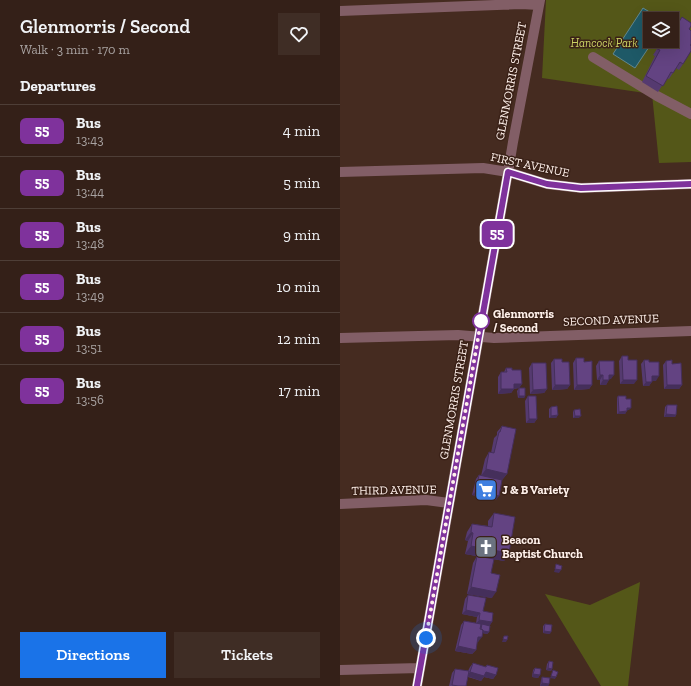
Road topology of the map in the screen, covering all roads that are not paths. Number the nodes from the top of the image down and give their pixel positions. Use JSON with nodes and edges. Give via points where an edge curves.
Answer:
{"nodes":[{"id":1,"x":539,"y":2,"type":"edge"},
{"id":2,"x":340,"y":11,"type":"edge"},
{"id":3,"x":593,"y":57,"type":"dead end"},
{"id":4,"x":691,"y":114,"type":"edge"},
{"id":5,"x":340,"y":172,"type":"edge"},
{"id":6,"x":508,"y":172,"type":"junction"},
{"id":7,"x":691,"y":184,"type":"edge"},
{"id":8,"x":691,"y":330,"type":"edge"},
{"id":9,"x":478,"y":336,"type":"junction"},
{"id":10,"x":340,"y":338,"type":"edge"},
{"id":11,"x":449,"y":503,"type":"junction"},
{"id":12,"x":340,"y":504,"type":"edge"},
{"id":13,"x":420,"y":668,"type":"junction"},
{"id":14,"x":340,"y":670,"type":"edge"},
{"id":15,"x":417,"y":686,"type":"edge"}],
"edges":[{"from":1,"to":2,"type":"street"},
{"from":1,"to":6,"type":"street","name":"GLENMORRIS STREET"},
{"from":3,"to":4,"type":"street"},
{"from":5,"to":6,"type":"street","name":"FIRST AVENUE","via":[[483,168]]},
{"from":6,"to":7,"type":"street","name":"FIRST AVENUE","via":[[547,184],[581,188]]},
{"from":6,"to":9,"type":"street","name":"GLENMORRIS STREET"},
{"from":8,"to":9,"type":"street","name":"SECOND AVENUE","via":[[502,338]]},
{"from":9,"to":10,"type":"street","name":"SECOND AVENUE"},
{"from":9,"to":11,"type":"street","name":"GLENMORRIS STREET"},
{"from":11,"to":12,"type":"street","name":"THIRD AVENUE","via":[[426,500]]},
{"from":11,"to":13,"type":"street","name":"GLENMORRIS STREET"},
{"from":13,"to":14,"type":"street"},
{"from":13,"to":15,"type":"street","name":"GLENMORRIS STREET"}]}
